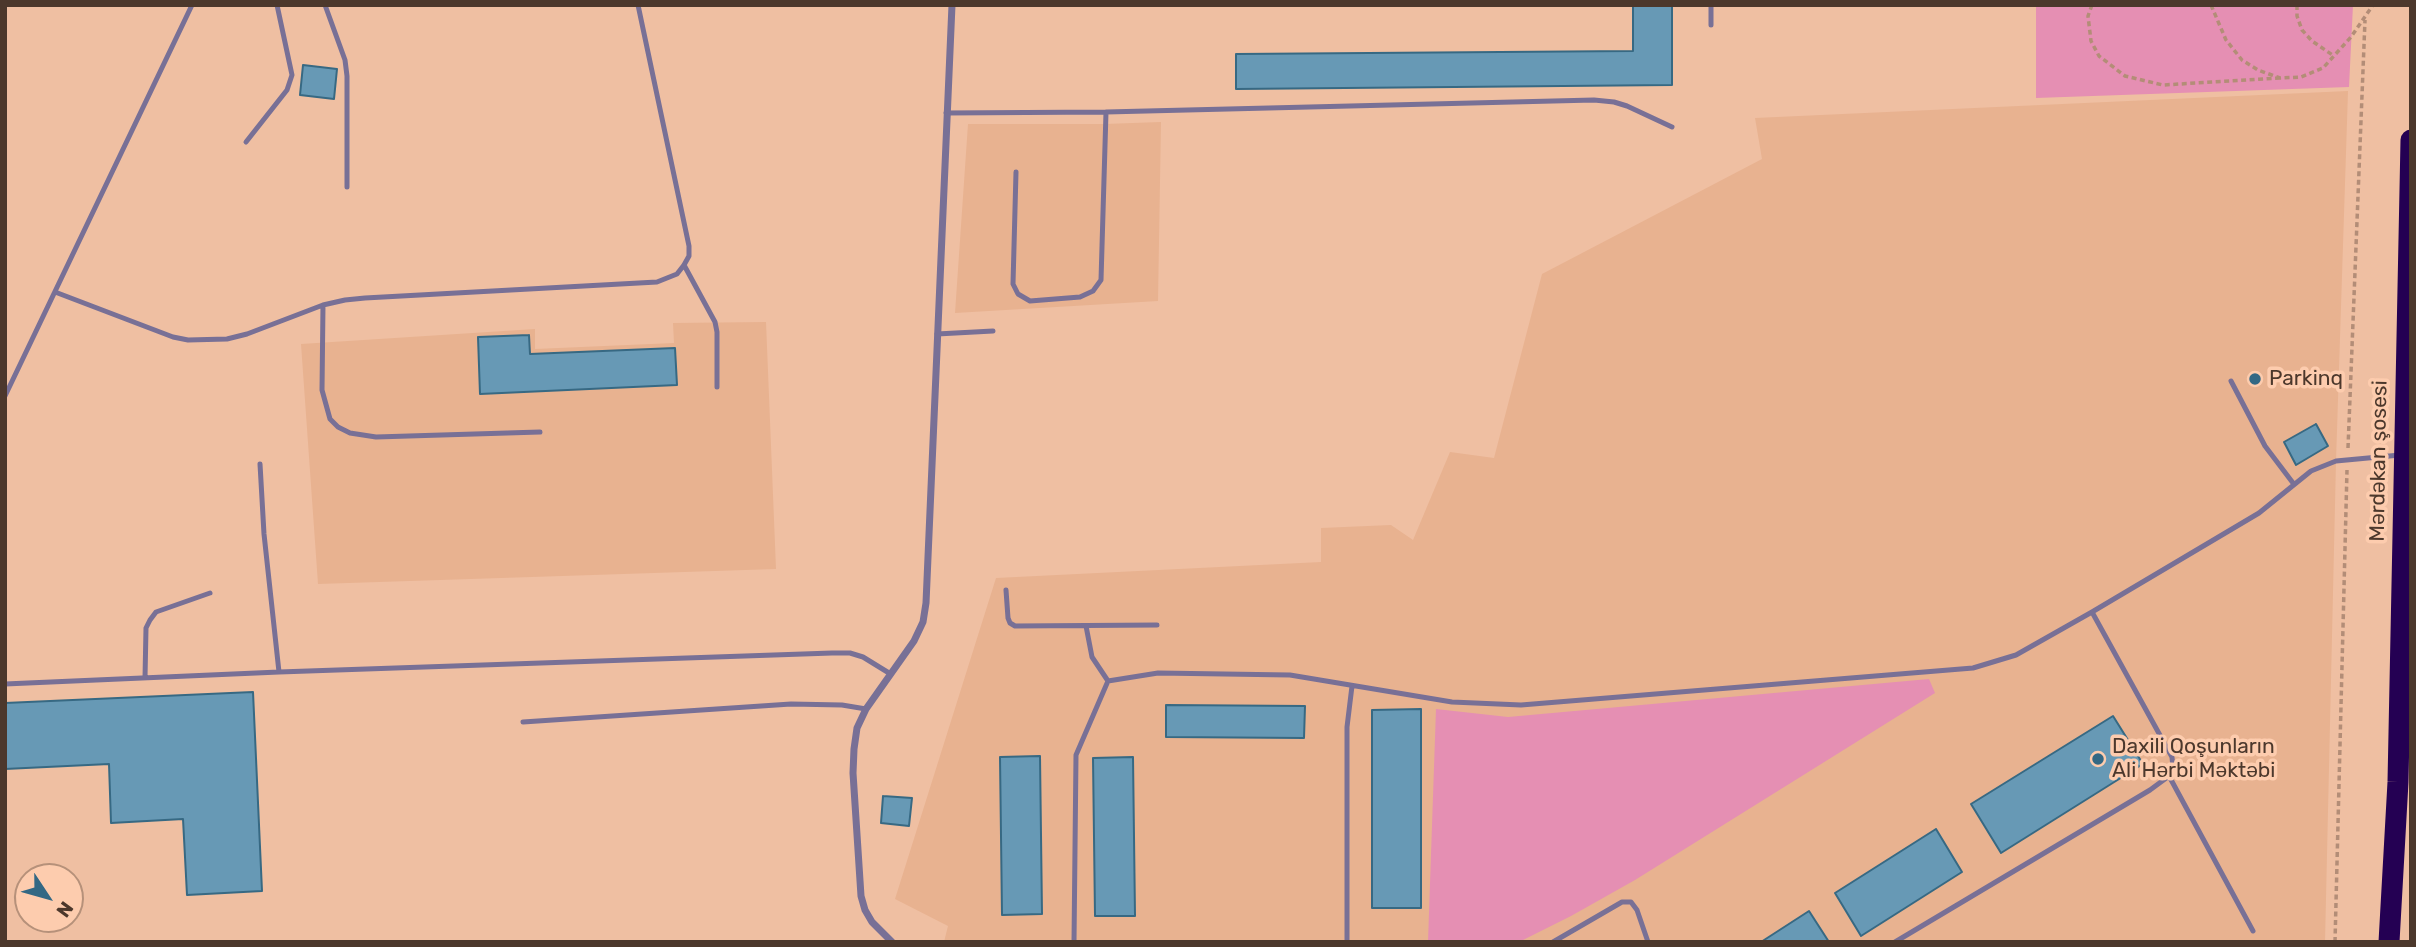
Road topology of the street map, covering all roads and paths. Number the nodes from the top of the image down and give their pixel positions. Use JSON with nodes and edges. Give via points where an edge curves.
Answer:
{"nodes":[{"id":1,"x":192,"y":5,"type":"edge"},
{"id":2,"x":277,"y":5,"type":"edge"},
{"id":3,"x":325,"y":5,"type":"edge"},
{"id":4,"x":638,"y":5,"type":"edge"},
{"id":5,"x":952,"y":5,"type":"edge"},
{"id":6,"x":1711,"y":5,"type":"edge"},
{"id":7,"x":2092,"y":5,"type":"edge"},
{"id":8,"x":2211,"y":5,"type":"edge"},
{"id":9,"x":2297,"y":5,"type":"edge"},
{"id":10,"x":2373,"y":5,"type":"edge"},
{"id":11,"x":2365,"y":20,"type":"junction"},
{"id":12,"x":1712,"y":26,"type":"dead end"},
{"id":13,"x":2334,"y":55,"type":"junction"},
{"id":14,"x":2280,"y":78,"type":"junction"},
{"id":15,"x":1106,"y":112,"type":"junction"},
{"id":16,"x":946,"y":113,"type":"junction"},
{"id":17,"x":1672,"y":127,"type":"dead end"},
{"id":18,"x":2411,"y":141,"type":"edge"},
{"id":19,"x":246,"y":142,"type":"dead end"},
{"id":20,"x":1016,"y":172,"type":"dead end"},
{"id":21,"x":347,"y":187,"type":"dead end"},
{"id":22,"x":684,"y":265,"type":"junction"},
{"id":23,"x":55,"y":292,"type":"junction"},
{"id":24,"x":323,"y":305,"type":"junction"},
{"id":25,"x":993,"y":331,"type":"dead end"},
{"id":26,"x":937,"y":334,"type":"junction"},
{"id":27,"x":2231,"y":382,"type":"dead end"},
{"id":28,"x":717,"y":387,"type":"dead end"},
{"id":29,"x":5,"y":396,"type":"edge"},
{"id":30,"x":540,"y":432,"type":"dead end"},
{"id":31,"x":2403,"y":455,"type":"junction"},
{"id":32,"x":2347,"y":460,"type":"junction"},
{"id":33,"x":260,"y":464,"type":"dead end"},
{"id":34,"x":2293,"y":484,"type":"junction"},
{"id":35,"x":1006,"y":590,"type":"dead end"},
{"id":36,"x":210,"y":593,"type":"dead end"},
{"id":37,"x":2092,"y":612,"type":"junction"},
{"id":38,"x":1157,"y":625,"type":"dead end"},
{"id":39,"x":1086,"y":626,"type":"junction"},
{"id":40,"x":279,"y":672,"type":"junction"},
{"id":41,"x":889,"y":673,"type":"junction"},
{"id":42,"x":145,"y":678,"type":"junction"},
{"id":43,"x":1108,"y":681,"type":"junction"},
{"id":44,"x":5,"y":684,"type":"edge"},
{"id":45,"x":1352,"y":686,"type":"junction"},
{"id":46,"x":866,"y":709,"type":"junction"},
{"id":47,"x":523,"y":722,"type":"dead end"},
{"id":48,"x":2169,"y":776,"type":"junction"},
{"id":49,"x":2253,"y":931,"type":"dead end"},
{"id":50,"x":891,"y":941,"type":"edge"},
{"id":51,"x":1074,"y":942,"type":"edge"},
{"id":52,"x":1346,"y":942,"type":"edge"},
{"id":53,"x":1553,"y":942,"type":"edge"},
{"id":54,"x":1648,"y":942,"type":"edge"},
{"id":55,"x":1895,"y":942,"type":"edge"},
{"id":56,"x":2335,"y":942,"type":"edge"},
{"id":57,"x":2389,"y":942,"type":"edge"}],
"edges":[{"from":1,"to":23,"type":"lane"},
{"from":2,"to":19,"type":"lane","via":[[292,75],[287,90]]},
{"from":3,"to":21,"type":"lane","via":[[347,76]]},
{"from":4,"to":22,"type":"lane","via":[[690,246]]},
{"from":5,"to":16,"type":"street"},
{"from":6,"to":12,"type":"lane"},
{"from":7,"to":14,"type":"path","via":[[2088,16],[2091,41],[2099,56],[2125,76],[2163,85]]},
{"from":8,"to":14,"type":"path","via":[[2226,40],[2242,60]]},
{"from":9,"to":13,"type":"path","via":[[2302,30]]},
{"from":10,"to":11,"type":"path"},
{"from":11,"to":13,"type":"path"},
{"from":11,"to":32,"type":"path"},
{"from":13,"to":14,"type":"path","via":[[2323,68],[2301,77]]},
{"from":15,"to":16,"type":"lane"},
{"from":15,"to":17,"type":"lane","via":[[1594,100],[1627,106]]},
{"from":15,"to":20,"type":"lane","via":[[1101,280],[1093,291],[1080,297],[1030,301],[1018,294],[1013,284]]},
{"from":16,"to":26,"type":"street"},
{"from":18,"to":31,"type":"highway","name":"Mərdəkan şosesi"},
{"from":22,"to":24,"type":"lane","via":[[677,274],[657,282],[365,298]]},
{"from":22,"to":28,"type":"lane","via":[[715,322]]},
{"from":23,"to":24,"type":"lane","via":[[188,340],[227,340]]},
{"from":23,"to":29,"type":"lane"},
{"from":24,"to":30,"type":"lane","via":[[322,390],[330,419],[338,427],[376,437]]},
{"from":25,"to":26,"type":"lane"},
{"from":26,"to":41,"type":"street","via":[[926,603],[918,632]]},
{"from":27,"to":34,"type":"lane","via":[[2265,446]]},
{"from":31,"to":32,"type":"lane"},
{"from":31,"to":57,"type":"highway","name":"Mərdəkan şosesi","via":[[2398,782]]},
{"from":32,"to":34,"type":"lane","via":[[2325,464]]},
{"from":32,"to":56,"type":"path"},
{"from":33,"to":40,"type":"lane"},
{"from":34,"to":37,"type":"lane","via":[[2259,513]]},
{"from":35,"to":39,"type":"lane","via":[[1008,618],[1015,626]]},
{"from":36,"to":42,"type":"lane","via":[[156,612],[146,628]]},
{"from":37,"to":45,"type":"lane","via":[[2016,655],[1973,668],[1521,705],[1452,702]]},
{"from":37,"to":48,"type":"lane","via":[[2172,757]]},
{"from":38,"to":39,"type":"lane"},
{"from":39,"to":43,"type":"lane","via":[[1093,657]]},
{"from":40,"to":41,"type":"lane","via":[[850,653]]},
{"from":40,"to":42,"type":"lane"},
{"from":41,"to":46,"type":"street"},
{"from":42,"to":44,"type":"lane"},
{"from":43,"to":45,"type":"lane","via":[[1158,673],[1254,673]]},
{"from":43,"to":51,"type":"lane","via":[[1076,755]]},
{"from":45,"to":52,"type":"lane","via":[[1347,727]]},
{"from":46,"to":47,"type":"lane","via":[[790,704]]},
{"from":46,"to":50,"type":"street","via":[[857,728],[853,773],[861,896],[872,922]]},
{"from":48,"to":49,"type":"lane"},
{"from":48,"to":55,"type":"lane"},
{"from":53,"to":54,"type":"lane","via":[[1622,902],[1631,902],[1637,910]]}]}
